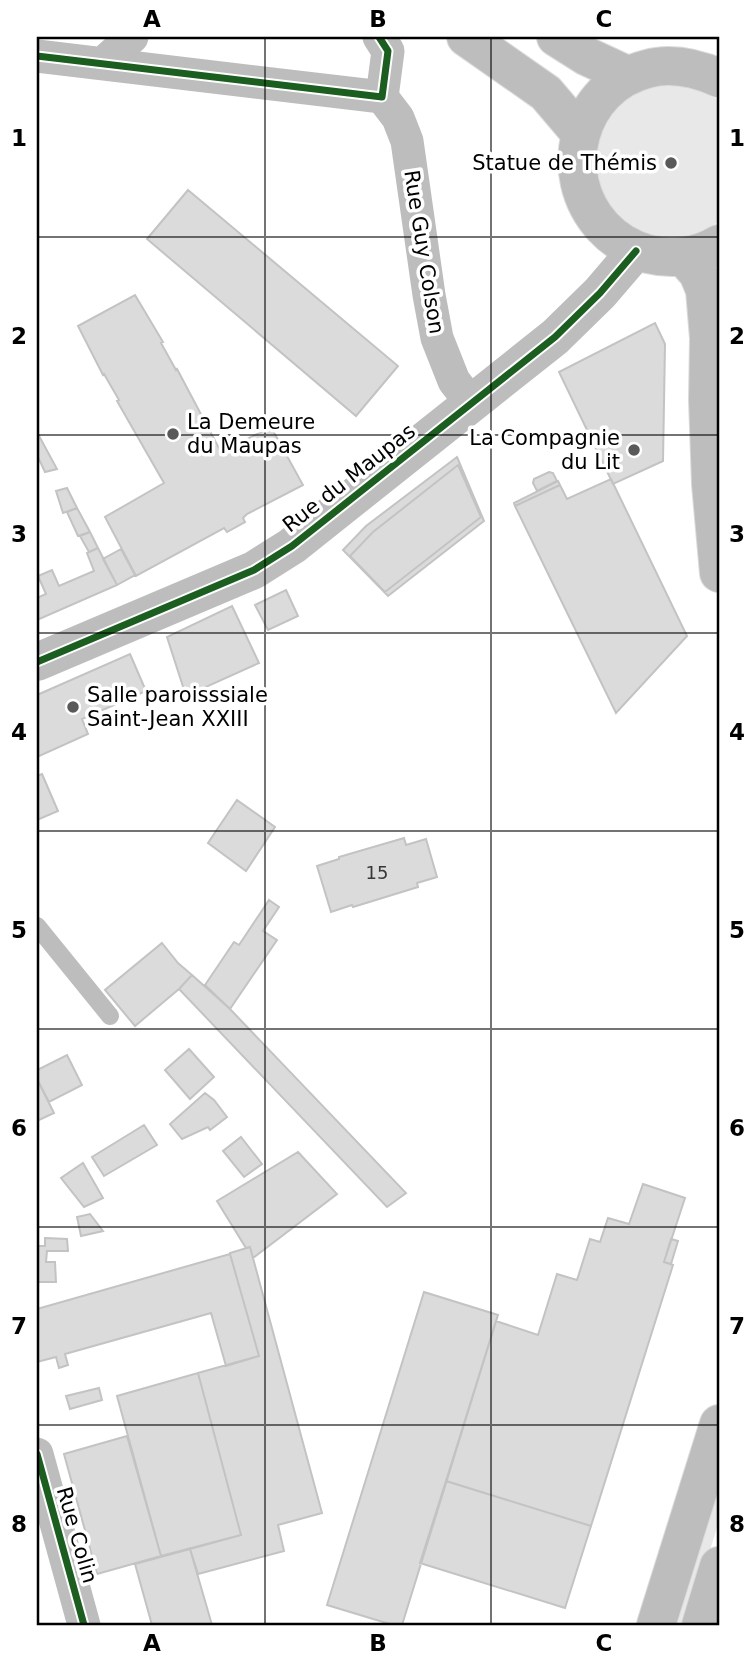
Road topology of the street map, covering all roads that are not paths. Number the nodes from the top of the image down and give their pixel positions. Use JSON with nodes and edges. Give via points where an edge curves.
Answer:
{"nodes":[{"id":1,"x":132,"y":37,"type":"edge"},
{"id":2,"x":379,"y":37,"type":"edge"},
{"id":3,"x":466,"y":37,"type":"edge"},
{"id":4,"x":556,"y":37,"type":"edge"},
{"id":5,"x":37,"y":56,"type":"edge"},
{"id":6,"x":103,"y":63,"type":"junction"},
{"id":7,"x":629,"y":76,"type":"junction"},
{"id":8,"x":719,"y":78,"type":"edge"},
{"id":9,"x":382,"y":97,"type":"junction"},
{"id":10,"x":580,"y":133,"type":"junction"},
{"id":11,"x":719,"y":244,"type":"edge"},
{"id":12,"x":636,"y":251,"type":"junction"},
{"id":13,"x":684,"y":257,"type":"junction"},
{"id":14,"x":472,"y":404,"type":"junction"},
{"id":15,"x":719,"y":573,"type":"edge"},
{"id":16,"x":37,"y":662,"type":"edge"},
{"id":17,"x":37,"y":926,"type":"edge"},
{"id":18,"x":110,"y":1016,"type":"dead end"},
{"id":19,"x":719,"y":1424,"type":"edge"},
{"id":20,"x":37,"y":1454,"type":"edge"},
{"id":21,"x":719,"y":1566,"type":"edge"},
{"id":22,"x":85,"y":1625,"type":"edge"},
{"id":23,"x":656,"y":1625,"type":"edge"},
{"id":24,"x":701,"y":1625,"type":"edge"}],
"edges":[{"from":1,"to":6,"type":"street"},
{"from":2,"to":9,"type":"street","via":[[387,51]]},
{"from":3,"to":10,"type":"main road","via":[[546,93]]},
{"from":4,"to":7,"type":"main road"},
{"from":5,"to":6,"type":"street"},
{"from":6,"to":9,"type":"street"},
{"from":7,"to":8,"type":"main road","via":[[664,66],[692,68]]},
{"from":7,"to":10,"type":"main road","via":[[607,90]]},
{"from":9,"to":14,"type":"street","name":"Rue Guy Colson","via":[[398,118],[407,141],[437,338],[454,381]]},
{"from":10,"to":12,"type":"main road","via":[[576,161],[588,207],[612,236]]},
{"from":11,"to":13,"type":"main road"},
{"from":12,"to":13,"type":"main road"},
{"from":12,"to":14,"type":"main road","name":"Rue du Maupas","via":[[555,337]]},
{"from":13,"to":15,"type":"main road","via":[[705,290],[710,484]]},
{"from":14,"to":16,"type":"main road","name":"Rue du Maupas","via":[[292,546],[254,570]]},
{"from":17,"to":18,"type":"lane"},
{"from":19,"to":23,"type":"main road"},
{"from":20,"to":22,"type":"street","name":"Rue Colin"},
{"from":21,"to":24,"type":"main road"}]}
